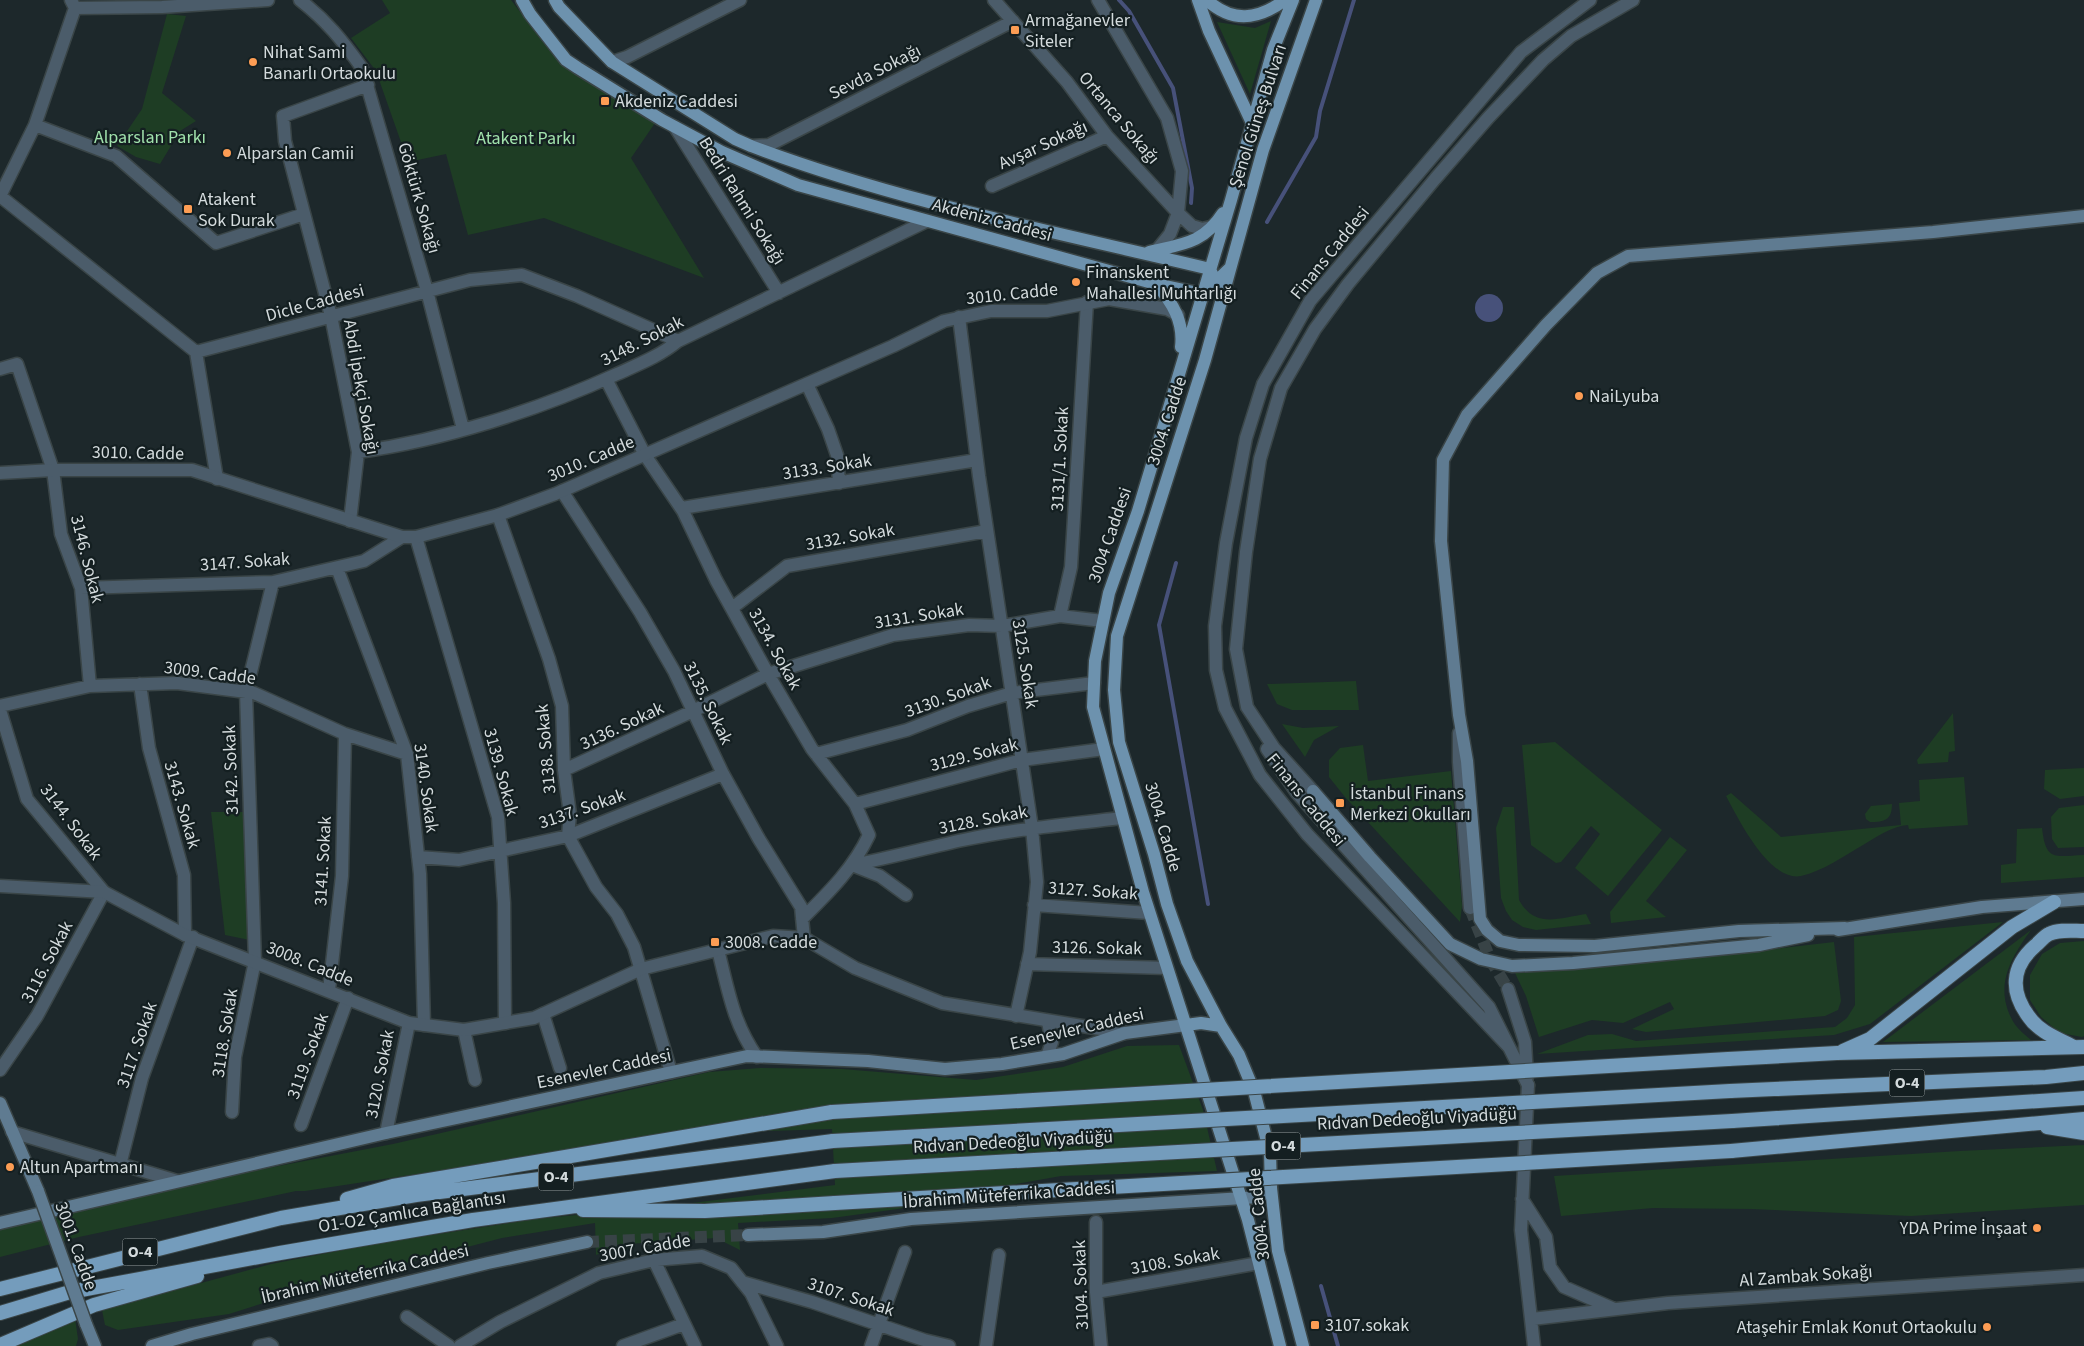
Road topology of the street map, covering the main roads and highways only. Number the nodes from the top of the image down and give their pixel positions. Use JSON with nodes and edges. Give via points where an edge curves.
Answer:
{"nodes":[{"id":1,"x":522,"y":0,"type":"edge"},
{"id":2,"x":555,"y":0,"type":"edge"},
{"id":3,"x":1198,"y":0,"type":"edge"},
{"id":4,"x":1207,"y":0,"type":"edge"},
{"id":5,"x":1285,"y":0,"type":"edge"},
{"id":6,"x":1293,"y":0,"type":"edge"},
{"id":7,"x":1316,"y":0,"type":"edge"},
{"id":8,"x":1252,"y":123,"type":"junction"},
{"id":9,"x":1231,"y":200,"type":"junction"},
{"id":10,"x":2084,"y":216,"type":"edge"},
{"id":11,"x":1142,"y":254,"type":"junction"},
{"id":12,"x":1230,"y":268,"type":"junction"},
{"id":13,"x":1210,"y":269,"type":"junction"},
{"id":14,"x":1215,"y":281,"type":"junction"},
{"id":15,"x":1156,"y":284,"type":"junction"},
{"id":16,"x":1203,"y":294,"type":"junction"},
{"id":17,"x":1219,"y":310,"type":"junction"},
{"id":18,"x":1178,"y":375,"type":"junction"},
{"id":19,"x":1094,"y":683,"type":"joint"},
{"id":20,"x":1313,"y":791,"type":"road end"},
{"id":21,"x":2084,"y":899,"type":"edge"},
{"id":22,"x":2054,"y":902,"type":"junction"},
{"id":23,"x":1845,"y":928,"type":"junction"},
{"id":24,"x":2084,"y":931,"type":"edge"},
{"id":25,"x":1186,"y":1025,"type":"junction"},
{"id":26,"x":1221,"y":1026,"type":"junction"},
{"id":27,"x":2079,"y":1047,"type":"edge"},
{"id":28,"x":1837,"y":1053,"type":"junction"},
{"id":29,"x":2084,"y":1073,"type":"edge"},
{"id":30,"x":2084,"y":1098,"type":"edge"},
{"id":31,"x":0,"y":1103,"type":"edge"},
{"id":32,"x":2084,"y":1119,"type":"edge"},
{"id":33,"x":2027,"y":1123,"type":"junction"},
{"id":34,"x":2084,"y":1133,"type":"edge"},
{"id":35,"x":833,"y":1141,"type":"joint"},
{"id":36,"x":834,"y":1171,"type":"joint"},
{"id":37,"x":1271,"y":1188,"type":"junction"},
{"id":38,"x":1241,"y":1198,"type":"junction"},
{"id":39,"x":542,"y":1210,"type":"junction"},
{"id":40,"x":281,"y":1218,"type":"junction"},
{"id":41,"x":0,"y":1223,"type":"edge"},
{"id":42,"x":748,"y":1235,"type":"tunnel mouth"},
{"id":43,"x":587,"y":1242,"type":"tunnel mouth"},
{"id":44,"x":280,"y":1253,"type":"junction"},
{"id":45,"x":98,"y":1262,"type":"junction"},
{"id":46,"x":0,"y":1279,"type":"edge"},
{"id":47,"x":0,"y":1288,"type":"edge"},
{"id":48,"x":0,"y":1313,"type":"edge"},
{"id":49,"x":0,"y":1345,"type":"edge"},
{"id":50,"x":95,"y":1346,"type":"edge"},
{"id":51,"x":152,"y":1346,"type":"edge"},
{"id":52,"x":1280,"y":1346,"type":"edge"},
{"id":53,"x":1303,"y":1346,"type":"edge"}],
"edges":[{"from":1,"to":15,"type":"main road","name":"Akdeniz Caddesi","via":[[566,60],[600,84],[722,152],[798,185]]},
{"from":2,"to":11,"type":"main road","name":"Akdeniz Caddesi","via":[[612,62],[751,146],[856,181]]},
{"from":3,"to":8,"type":"main road"},
{"from":4,"to":5,"type":"main road","via":[[1229,15],[1247,16],[1271,10]]},
{"from":6,"to":8,"type":"main road","name":"Şenol Güneş Bulvarı","via":[[1273,50]]},
{"from":7,"to":12,"type":"main road","name":"Şenol Güneş Bulvarı","via":[[1263,150]]},
{"from":8,"to":9,"type":"main road","name":"Şenol Güneş Bulvarı"},
{"from":9,"to":11,"type":"main road","via":[[1214,226],[1189,243]]},
{"from":9,"to":13,"type":"main road","name":"3004 Caddesi"},
{"from":10,"to":23,"type":"main road","via":[[1934,232],[1628,256],[1597,273],[1546,324],[1466,415],[1443,460],[1441,541],[1459,715],[1467,761],[1480,919],[1487,930],[1500,941],[1519,945],[1595,946],[1739,931]]},
{"from":11,"to":13,"type":"main road","name":"Akdeniz Caddesi"},
{"from":12,"to":14,"type":"main road"},
{"from":12,"to":17,"type":"main road"},
{"from":13,"to":14,"type":"main road"},
{"from":13,"to":16,"type":"main road","name":"3004 Caddesi"},
{"from":14,"to":16,"type":"main road"},
{"from":14,"to":17,"type":"main road"},
{"from":15,"to":16,"type":"main road","name":"Akdeniz Caddesi"},
{"from":15,"to":18,"type":"main road","via":[[1178,316],[1182,333]]},
{"from":16,"to":18,"type":"main road","name":"3004 Caddesi"},
{"from":17,"to":26,"type":"main road","name":"3004. Cadde","via":[[1117,636],[1114,690],[1119,742],[1167,904],[1187,961]]},
{"from":18,"to":19,"type":"main road","name":"3004 Caddesi","via":[[1138,511],[1108,593]]},
{"from":19,"to":25,"type":"main road","name":"3004. Cadde","via":[[1093,707],[1122,818]]},
{"from":20,"to":23,"type":"main road","via":[[1450,944],[1480,959],[1512,966],[1574,963],[1760,945]]},
{"from":21,"to":22,"type":"main road"},
{"from":22,"to":23,"type":"main road","via":[[1982,907]]},
{"from":22,"to":28,"type":"highway","via":[[2012,928],[1870,1039]]},
{"from":24,"to":27,"type":"highway","via":[[2049,934],[2026,954],[2015,973],[2017,998],[2030,1019],[2046,1032]]},
{"from":25,"to":26,"type":"main road","name":"Esenevler Caddesi"},
{"from":25,"to":38,"type":"main road","name":"3004. Cadde"},
{"from":25,"to":41,"type":"main road","name":"Esenevler Caddesi","via":[[1124,1034],[1062,1054],[945,1069],[868,1061],[747,1056],[386,1133]]},
{"from":26,"to":37,"type":"main road","name":"3004. Cadde","via":[[1239,1054],[1254,1091],[1270,1153]]},
{"from":27,"to":28,"type":"highway"},
{"from":28,"to":40,"type":"highway","bridge":true,"via":[[832,1112],[393,1186]]},
{"from":29,"to":35,"type":"highway","name":"Rıdvan Dedeoğlu Viyadüğü","number":"O-4","bridge":true},
{"from":30,"to":36,"type":"highway","name":"Rıdvan Dedeoğlu Viyadüğü","number":"O-4","bridge":true},
{"from":31,"to":50,"type":"main road","name":"3001. Cadde","bridge":true,"via":[[38,1191]]},
{"from":32,"to":33,"type":"highway"},
{"from":33,"to":34,"type":"highway"},
{"from":33,"to":39,"type":"highway","bridge":true,"via":[[1731,1151],[783,1207],[654,1212]]},
{"from":35,"to":40,"type":"highway","name":"O1-O2 Çamlıca Bağlantısı","number":"O-4","via":[[416,1195]]},
{"from":36,"to":39,"type":"highway","name":"O1-O2 Çamlıca Bağlantısı","number":"O-4"},
{"from":37,"to":38,"type":"main road","name":"İbrahim Müteferrika Caddesi","via":[[1259,1197]]},
{"from":37,"to":53,"type":"main road","name":"3004. Cadde","via":[[1278,1251]]},
{"from":38,"to":42,"type":"main road","name":"İbrahim Müteferrika Caddesi","via":[[911,1218],[823,1232]]},
{"from":38,"to":52,"type":"main road","name":"3004. Cadde"},
{"from":39,"to":44,"type":"highway","name":"O1-O2 Çamlıca Bağlantısı","number":"O-4"},
{"from":40,"to":45,"type":"highway","name":"O1-O2 Çamlıca Bağlantısı","number":"O-4"},
{"from":43,"to":51,"type":"main road","name":"İbrahim Müteferrika Caddesi","via":[[375,1290]]},
{"from":44,"to":48,"type":"highway","name":"O1-O2 Çamlıca Bağlantısı","number":"O-4","via":[[70,1292]]},
{"from":44,"to":49,"type":"highway","via":[[94,1306]]},
{"from":45,"to":46,"type":"highway"},
{"from":45,"to":47,"type":"highway","name":"O1-O2 Çamlıca Bağlantısı","number":"O-4"}]}
